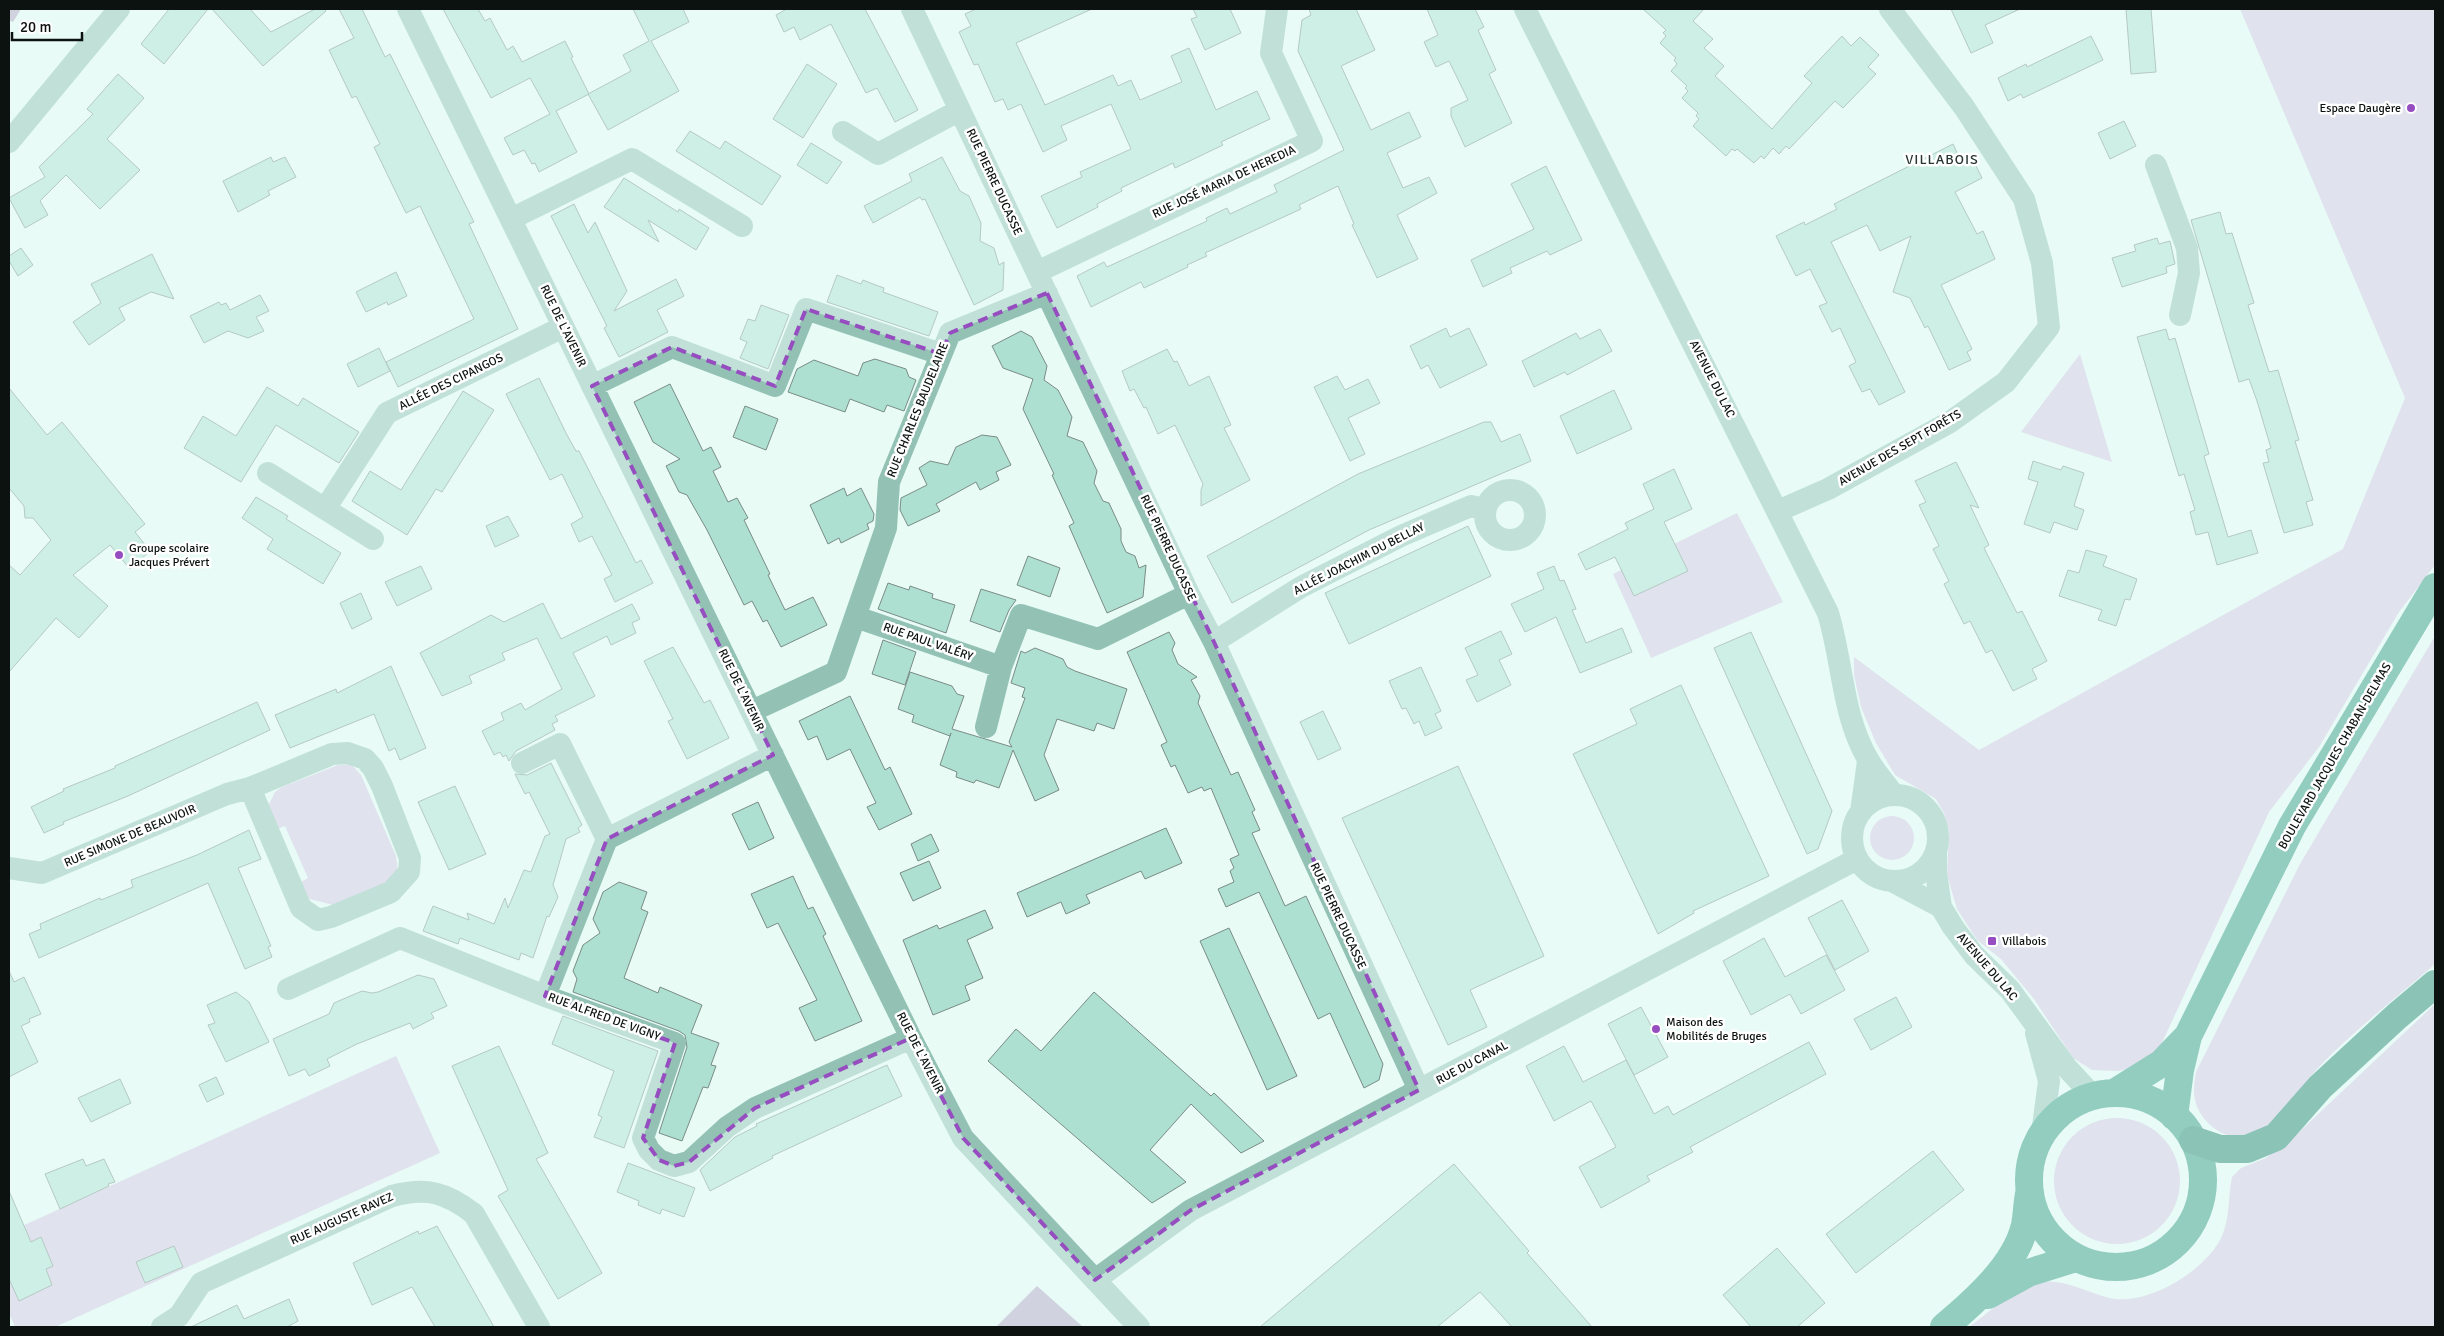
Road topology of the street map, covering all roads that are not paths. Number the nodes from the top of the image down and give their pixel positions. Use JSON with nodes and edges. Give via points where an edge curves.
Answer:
{"nodes":[{"id":1,"x":119,"y":9,"type":"edge"},
{"id":2,"x":408,"y":9,"type":"edge"},
{"id":3,"x":912,"y":9,"type":"edge"},
{"id":4,"x":1277,"y":9,"type":"edge"},
{"id":5,"x":1525,"y":9,"type":"edge"},
{"id":6,"x":1890,"y":9,"type":"edge"},
{"id":7,"x":960,"y":110,"type":"junction"},
{"id":8,"x":843,"y":132,"type":"dead end"},
{"id":9,"x":9,"y":142,"type":"edge"},
{"id":10,"x":2156,"y":165,"type":"dead end"},
{"id":11,"x":511,"y":219,"type":"junction"},
{"id":12,"x":742,"y":226,"type":"dead end"},
{"id":13,"x":1036,"y":272,"type":"junction"},
{"id":14,"x":1047,"y":293,"type":"junction"},
{"id":15,"x":2180,"y":315,"type":"dead end"},
{"id":16,"x":563,"y":327,"type":"junction"},
{"id":17,"x":941,"y":354,"type":"junction"},
{"id":18,"x":592,"y":386,"type":"junction"},
{"id":19,"x":268,"y":473,"type":"dead end"},
{"id":20,"x":325,"y":509,"type":"junction"},
{"id":21,"x":1485,"y":509,"type":"dead end"},
{"id":22,"x":1778,"y":511,"type":"junction"},
{"id":23,"x":373,"y":539,"type":"dead end"},
{"id":24,"x":2435,"y":588,"type":"edge"},
{"id":25,"x":1189,"y":594,"type":"junction"},
{"id":26,"x":856,"y":617,"type":"junction"},
{"id":27,"x":1214,"y":642,"type":"junction"},
{"id":28,"x":1000,"y":667,"type":"junction"},
{"id":29,"x":752,"y":712,"type":"junction"},
{"id":30,"x":986,"y":727,"type":"dead end"},
{"id":31,"x":773,"y":756,"type":"junction"},
{"id":32,"x":1868,"y":761,"type":"junction"},
{"id":33,"x":522,"y":763,"type":"dead end"},
{"id":34,"x":250,"y":788,"type":"junction"},
{"id":35,"x":1894,"y":795,"type":"junction"},
{"id":36,"x":1861,"y":812,"type":"junction"},
{"id":37,"x":607,"y":839,"type":"junction"},
{"id":38,"x":1936,"y":852,"type":"junction"},
{"id":39,"x":1857,"y":859,"type":"junction"},
{"id":40,"x":9,"y":868,"type":"edge"},
{"id":41,"x":1892,"y":881,"type":"junction"},
{"id":42,"x":1941,"y":907,"type":"junction"},
{"id":43,"x":2435,"y":984,"type":"edge"},
{"id":44,"x":288,"y":990,"type":"dead end"},
{"id":45,"x":545,"y":996,"type":"junction"},
{"id":46,"x":2033,"y":1022,"type":"junction"},
{"id":47,"x":2188,"y":1036,"type":"junction"},
{"id":48,"x":911,"y":1038,"type":"junction"},
{"id":49,"x":1419,"y":1090,"type":"junction"},
{"id":50,"x":2104,"y":1094,"type":"junction"},
{"id":51,"x":2174,"y":1116,"type":"junction"},
{"id":52,"x":2042,"y":1134,"type":"junction"},
{"id":53,"x":2193,"y":1140,"type":"junction"},
{"id":54,"x":2029,"y":1188,"type":"junction"},
{"id":55,"x":2076,"y":1258,"type":"junction"},
{"id":56,"x":1095,"y":1280,"type":"junction"},
{"id":57,"x":1973,"y":1303,"type":"junction"},
{"id":58,"x":162,"y":1327,"type":"edge"},
{"id":59,"x":539,"y":1327,"type":"edge"},
{"id":60,"x":1139,"y":1327,"type":"edge"},
{"id":61,"x":1944,"y":1327,"type":"edge"}],
"edges":[{"from":1,"to":9,"type":"street"},
{"from":2,"to":11,"type":"street","name":"RUE DE L'AVENIR"},
{"from":3,"to":7,"type":"street","name":"RUE PIERRE DUCASSE"},
{"from":4,"to":13,"type":"street","name":"RUE JOSÉ MARIA DE HEREDIA","via":[[1271,53],[1312,141]]},
{"from":5,"to":22,"type":"street","name":"AVENUE DU LAC"},
{"from":6,"to":22,"type":"street","name":"AVENUE DES SEPT FORÊTS","via":[[1964,107],[2024,199],[2042,263],[2049,327],[2006,382],[1950,422],[1828,489]]},
{"from":7,"to":8,"type":"street","via":[[878,154]]},
{"from":7,"to":13,"type":"street","name":"RUE PIERRE DUCASSE"},
{"from":10,"to":15,"type":"street","via":[[2187,248],[2189,273]]},
{"from":11,"to":12,"type":"street","via":[[632,159]]},
{"from":11,"to":16,"type":"street","name":"RUE DE L'AVENIR"},
{"from":13,"to":14,"type":"street","name":"RUE PIERRE DUCASSE"},
{"from":14,"to":17,"type":"street","name":"RUE CHARLES BAUDELAIRE","via":[[950,333]]},
{"from":14,"to":25,"type":"street","name":"RUE PIERRE DUCASSE"},
{"from":16,"to":18,"type":"street","name":"RUE DE L'AVENIR"},
{"from":16,"to":20,"type":"street","name":"ALLÉE DES CIPANGOS","via":[[387,414]]},
{"from":17,"to":18,"type":"street","via":[[806,309],[775,386],[672,347]]},
{"from":17,"to":26,"type":"street","name":"RUE CHARLES BAUDELAIRE","via":[[889,482],[886,528]]},
{"from":18,"to":29,"type":"street","name":"RUE DE L'AVENIR"},
{"from":19,"to":20,"type":"street"},
{"from":20,"to":23,"type":"street"},
{"from":21,"to":27,"type":"street","name":"ALLÉE JOACHIM DU BELLAY","via":[[1472,506],[1392,540],[1301,587]]},
{"from":22,"to":32,"type":"street","name":"AVENUE DU LAC","via":[[1828,613],[1837,644],[1844,692]]},
{"from":24,"to":47,"type":"main road","name":"BOULEVARD JACQUES CHABAN-DELMAS","via":[[2292,826]]},
{"from":25,"to":27,"type":"street","name":"RUE PIERRE DUCASSE"},
{"from":25,"to":28,"type":"street","via":[[1098,638],[1021,615]]},
{"from":26,"to":28,"type":"street","name":"RUE PAUL VALÉRY"},
{"from":26,"to":29,"type":"street","name":"RUE CHARLES BAUDELAIRE","via":[[836,672]]},
{"from":27,"to":49,"type":"street","name":"RUE PIERRE DUCASSE"},
{"from":28,"to":30,"type":"street"},
{"from":29,"to":31,"type":"street","name":"RUE DE L'AVENIR"},
{"from":31,"to":37,"type":"street"},
{"from":31,"to":48,"type":"street","name":"RUE DE L'AVENIR"},
{"from":32,"to":35,"type":"street","name":"AVENUE DU LAC"},
{"from":32,"to":36,"type":"street","name":"AVENUE DU LAC"},
{"from":33,"to":37,"type":"street","via":[[560,744]]},
{"from":34,"to":34,"type":"street","name":"RUE SIMONE DE BEAUVOIR","via":[[332,754],[348,753],[365,759],[382,786],[410,858],[409,872],[392,892],[331,917],[318,920],[309,916],[301,908]]},
{"from":34,"to":40,"type":"street","name":"RUE SIMONE DE BEAUVOIR","via":[[226,794],[42,873]]},
{"from":35,"to":36,"type":"street","via":[[1870,803]]},
{"from":35,"to":38,"type":"street","via":[[1911,799],[1926,808],[1937,829]]},
{"from":36,"to":39,"type":"street","via":[[1852,835]]},
{"from":37,"to":45,"type":"street"},
{"from":38,"to":41,"type":"street","via":[[1919,874],[1906,880]]},
{"from":38,"to":42,"type":"street","name":"AVENUE DU LAC"},
{"from":39,"to":41,"type":"street","via":[[1878,878]]},
{"from":39,"to":49,"type":"street","name":"RUE DU CANAL"},
{"from":41,"to":42,"type":"street"},
{"from":42,"to":46,"type":"street","name":"AVENUE DU LAC","via":[[1974,955],[2010,990]]},
{"from":43,"to":53,"type":"highway","via":[[2320,1087],[2276,1137],[2246,1149],[2220,1148]]},
{"from":44,"to":45,"type":"street","name":"RUE ALFRED DE VIGNY","via":[[400,938]]},
{"from":45,"to":48,"type":"street","name":"RUE ALFRED DE VIGNY","via":[[675,1043],[643,1138],[659,1160],[674,1166],[689,1162],[727,1127],[755,1108]]},
{"from":46,"to":50,"type":"street","name":"AVENUE DU LAC","via":[[2067,1068]]},
{"from":46,"to":52,"type":"street","name":"AVENUE DU LAC","via":[[2050,1081]]},
{"from":47,"to":50,"type":"main road","name":"BOULEVARD JACQUES CHABAN-DELMAS","via":[[2162,1063]]},
{"from":47,"to":51,"type":"main road","name":"BOULEVARD JACQUES CHABAN-DELMAS"},
{"from":48,"to":56,"type":"street","name":"RUE DE L'AVENIR","via":[[963,1138]]},
{"from":49,"to":56,"type":"street","name":"RUE DU CANAL","via":[[1190,1210]]},
{"from":50,"to":51,"type":"main road","via":[[2136,1095],[2156,1103]]},
{"from":50,"to":52,"type":"main road","via":[[2073,1104]]},
{"from":51,"to":53,"type":"main road"},
{"from":52,"to":54,"type":"main road","via":[[2030,1167]]},
{"from":53,"to":55,"type":"main road","via":[[2201,1163],[2202,1188],[2197,1211],[2185,1233],[2147,1262],[2124,1267],[2099,1266]]},
{"from":54,"to":55,"type":"main road","via":[[2036,1216],[2053,1240]]},
{"from":54,"to":57,"type":"main road","via":[[2025,1226],[2012,1256]]},
{"from":55,"to":57,"type":"main road","via":[[2028,1272]]},
{"from":56,"to":60,"type":"street","name":"RUE DE L'AVENIR"},
{"from":57,"to":61,"type":"main road"},
{"from":58,"to":59,"type":"street","name":"RUE AUGUSTE RAVEZ","via":[[179,1316],[201,1283],[392,1196],[414,1190],[435,1192],[459,1202],[474,1214]]}]}
